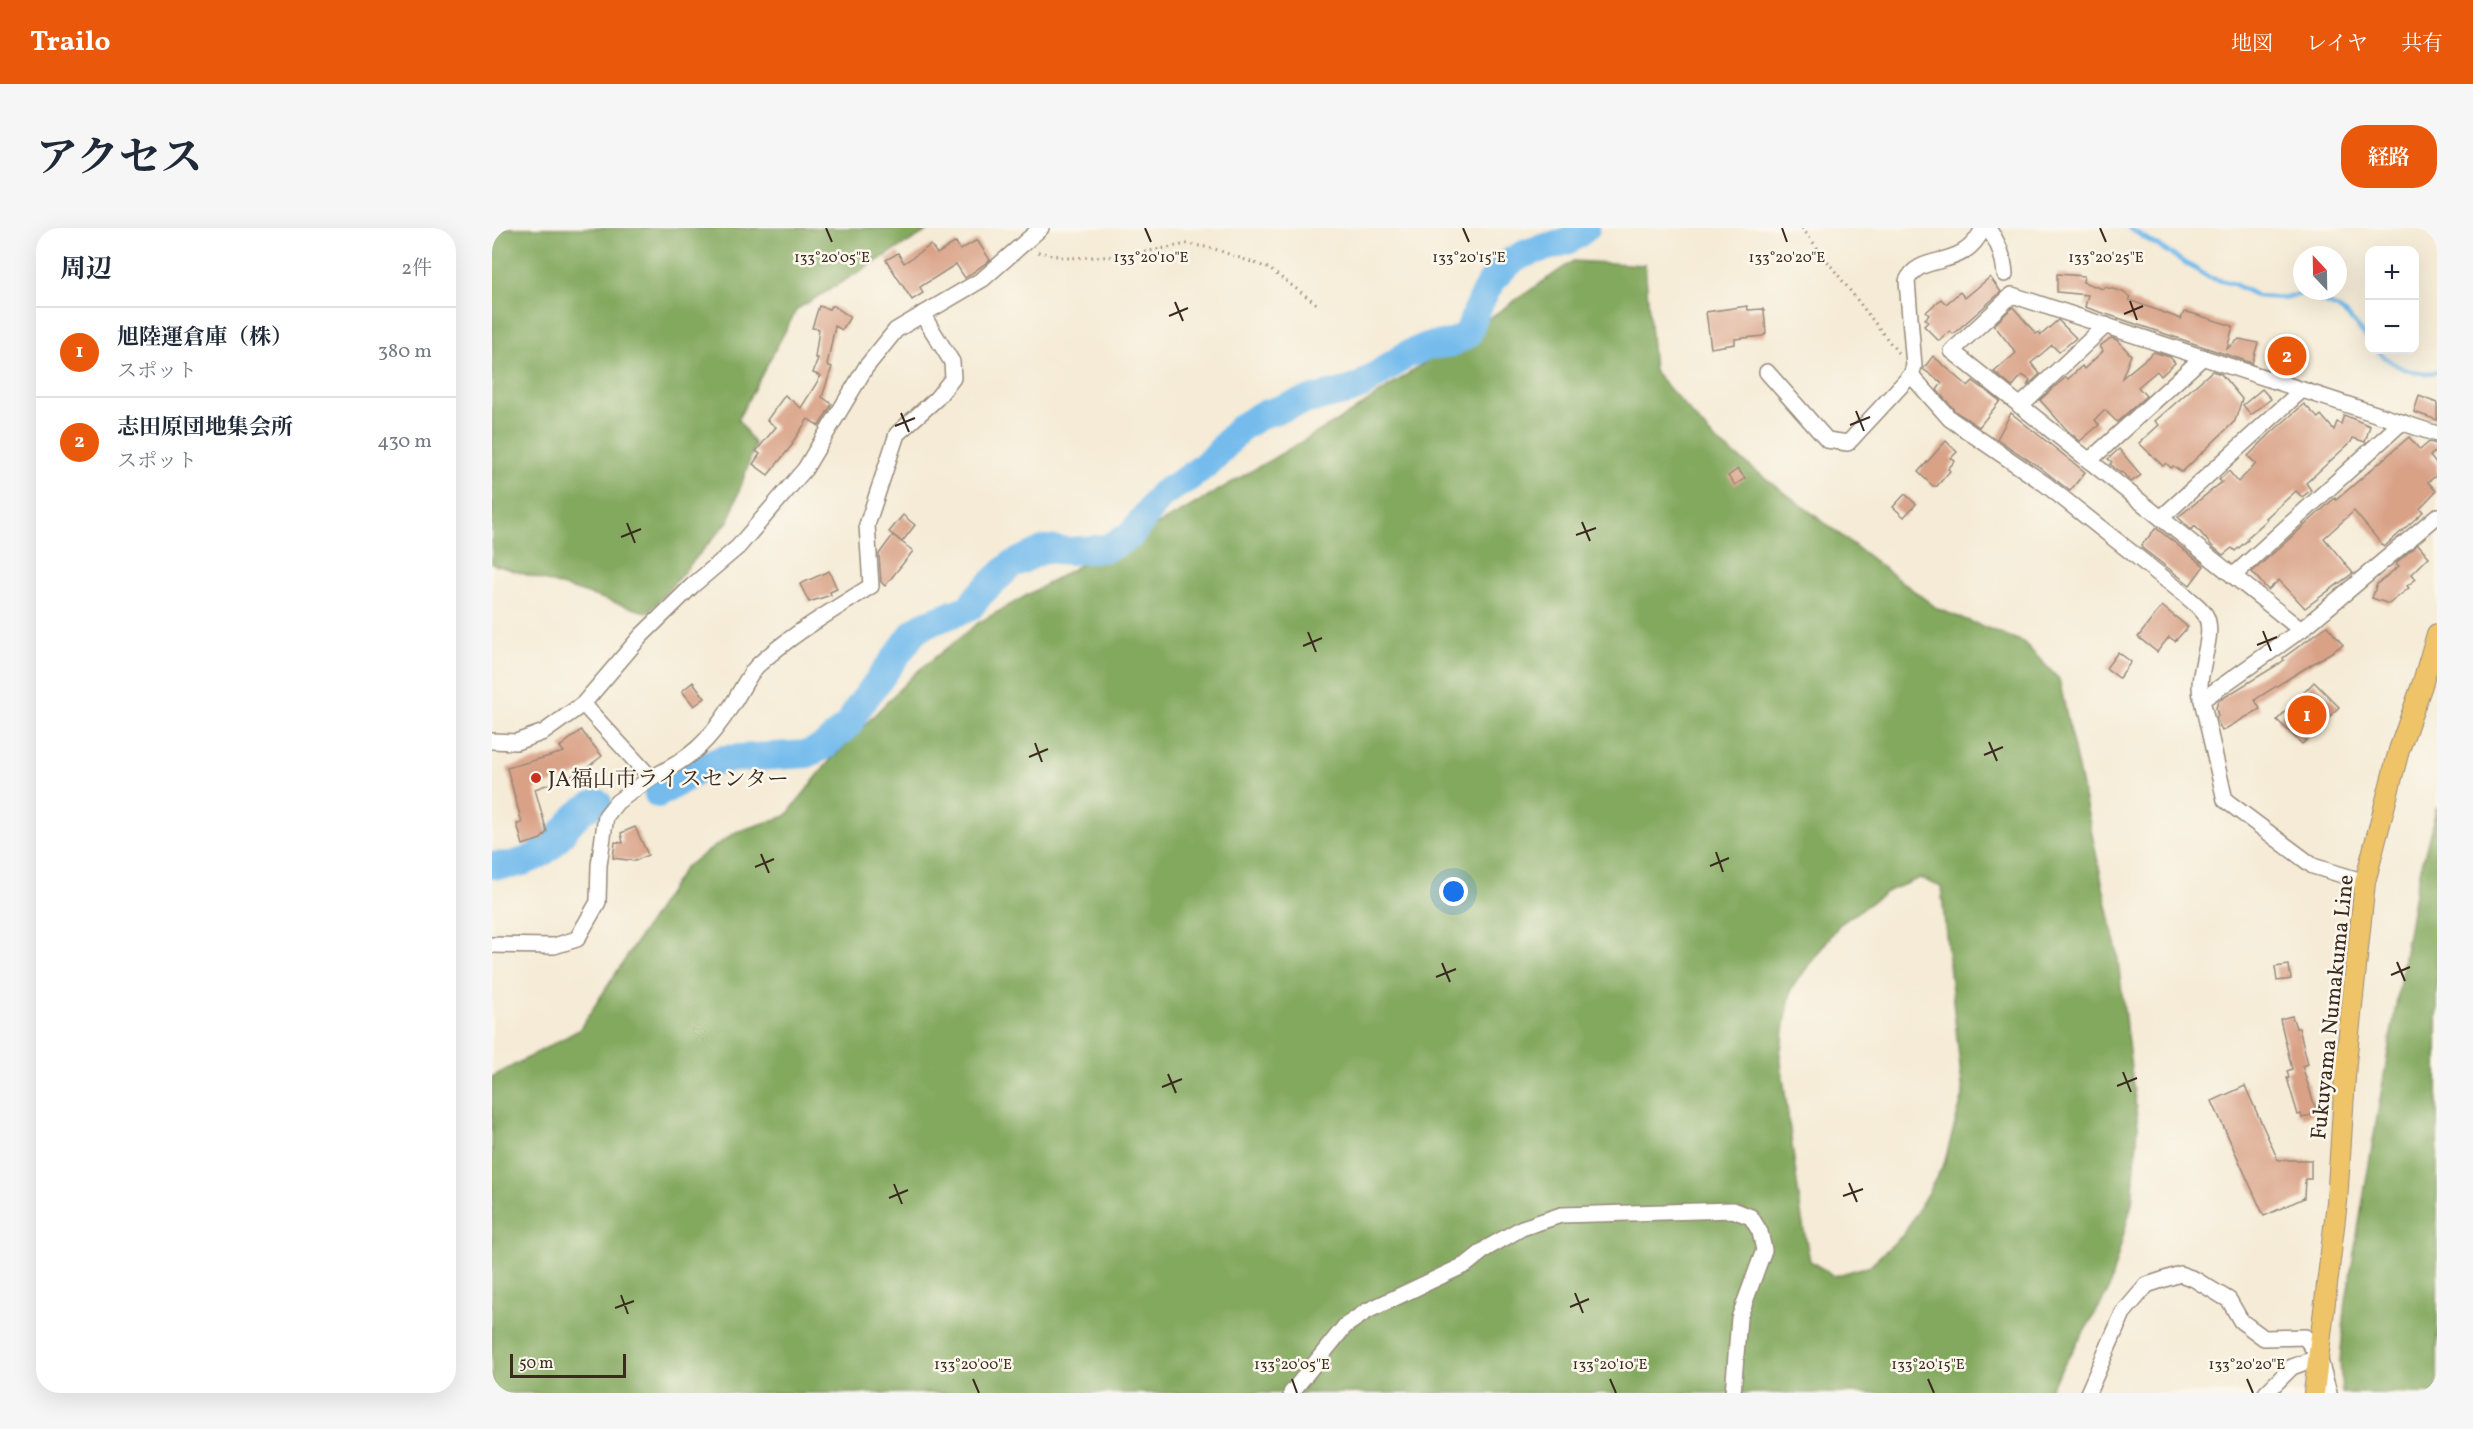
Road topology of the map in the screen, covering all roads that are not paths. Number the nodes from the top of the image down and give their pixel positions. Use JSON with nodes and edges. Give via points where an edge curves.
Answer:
{"nodes":[{"id":1,"x":1041,"y":228,"type":"edge"},
{"id":2,"x":1985,"y":228,"type":"edge"},
{"id":3,"x":2005,"y":274,"type":"dead end"},
{"id":4,"x":922,"y":314,"type":"junction"},
{"id":5,"x":2106,"y":325,"type":"junction"},
{"id":6,"x":2203,"y":357,"type":"junction"},
{"id":7,"x":1767,"y":372,"type":"dead end"},
{"id":8,"x":1911,"y":375,"type":"junction"},
{"id":9,"x":2302,"y":390,"type":"junction"},
{"id":10,"x":2020,"y":405,"type":"junction"},
{"id":11,"x":2402,"y":422,"type":"junction"},
{"id":12,"x":2437,"y":434,"type":"edge"},
{"id":13,"x":2089,"y":461,"type":"junction"},
{"id":14,"x":2437,"y":516,"type":"edge"},
{"id":15,"x":2161,"y":518,"type":"junction"},
{"id":16,"x":2233,"y":576,"type":"junction"},
{"id":17,"x":2301,"y":630,"type":"junction"},
{"id":18,"x":2437,"y":634,"type":"edge"},
{"id":19,"x":2437,"y":671,"type":"edge"},
{"id":20,"x":2430,"y":685,"type":"edge"},
{"id":21,"x":2202,"y":700,"type":"junction"},
{"id":22,"x":583,"y":704,"type":"junction"},
{"id":23,"x":492,"y":741,"type":"edge"},
{"id":24,"x":651,"y":778,"type":"junction"},
{"id":25,"x":2365,"y":882,"type":"junction"},
{"id":26,"x":492,"y":945,"type":"edge"},
{"id":27,"x":2319,"y":1357,"type":"junction"},
{"id":28,"x":1291,"y":1393,"type":"edge"},
{"id":29,"x":1733,"y":1393,"type":"edge"},
{"id":30,"x":2088,"y":1393,"type":"edge"},
{"id":31,"x":2266,"y":1393,"type":"edge"},
{"id":32,"x":2313,"y":1393,"type":"edge"},
{"id":33,"x":2329,"y":1393,"type":"edge"}],
"edges":[{"from":1,"to":4,"type":"street","via":[[983,279]]},
{"from":2,"to":3,"type":"street","via":[[1994,235]]},
{"from":2,"to":8,"type":"street","via":[[1969,249],[1911,272],[1907,281],[1914,366]]},
{"from":4,"to":22,"type":"street","via":[[896,330],[866,367],[805,469],[738,547],[641,636]]},
{"from":4,"to":24,"type":"street","via":[[952,362],[953,378],[897,434],[867,525],[871,586],[786,640],[755,669],[702,746],[681,763]]},
{"from":5,"to":6,"type":"street"},
{"from":5,"to":10,"type":"street"},
{"from":5,"to":10,"type":"street","via":[[2012,294],[1952,351]]},
{"from":6,"to":9,"type":"street"},
{"from":6,"to":13,"type":"street"},
{"from":7,"to":8,"type":"street","via":[[1827,440],[1848,442]]},
{"from":8,"to":21,"type":"street","via":[[1950,419],[2044,484],[2205,614],[2209,628],[2198,688]]},
{"from":9,"to":11,"type":"street"},
{"from":9,"to":15,"type":"street"},
{"from":10,"to":13,"type":"street"},
{"from":11,"to":12,"type":"street"},
{"from":11,"to":16,"type":"street"},
{"from":13,"to":15,"type":"street"},
{"from":14,"to":17,"type":"street"},
{"from":15,"to":16,"type":"street"},
{"from":16,"to":17,"type":"street"},
{"from":17,"to":21,"type":"street"},
{"from":18,"to":20,"type":"main road","name":"Fukuyama Numakuma Line"},
{"from":19,"to":20,"type":"street"},
{"from":20,"to":25,"type":"main road","name":"Fukuyama Numakuma Line","via":[[2399,750]]},
{"from":21,"to":25,"type":"street","via":[[2225,800],[2313,866]]},
{"from":22,"to":23,"type":"street","via":[[544,732],[516,742]]},
{"from":22,"to":24,"type":"street"},
{"from":24,"to":26,"type":"street","via":[[617,802],[606,816],[598,902],[577,939],[554,946]]},
{"from":25,"to":27,"type":"main road","name":"Fukuyama Numakuma Line"},
{"from":27,"to":30,"type":"street","via":[[2305,1337],[2264,1338],[2241,1321],[2229,1300],[2180,1274],[2147,1284],[2122,1313]]},
{"from":27,"to":31,"type":"street","via":[[2292,1367]]},
{"from":27,"to":32,"type":"main road","name":"Fukuyama Numakuma Line"},
{"from":27,"to":33,"type":"street"},
{"from":28,"to":29,"type":"street","via":[[1345,1326],[1367,1311],[1467,1264],[1522,1228],[1561,1215],[1733,1210],[1752,1217],[1764,1250],[1739,1318]]}]}
